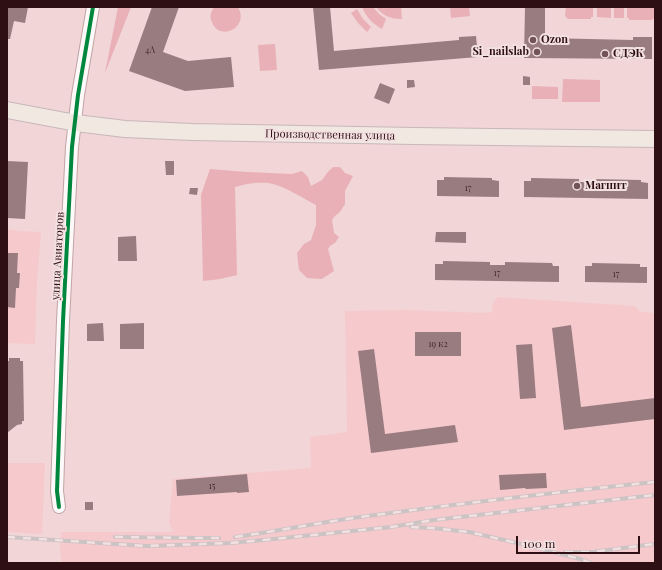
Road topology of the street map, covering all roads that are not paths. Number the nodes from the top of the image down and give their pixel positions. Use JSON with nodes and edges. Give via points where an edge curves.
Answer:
{"nodes":[{"id":1,"x":93,"y":7,"type":"edge"},
{"id":2,"x":7,"y":110,"type":"edge"},
{"id":3,"x":76,"y":123,"type":"junction"},
{"id":4,"x":655,"y":139,"type":"edge"},
{"id":5,"x":59,"y":507,"type":"dead end"}],
"edges":[{"from":1,"to":3,"type":"street","name":"улица Авиаторов","via":[[78,95]]},
{"from":2,"to":3,"type":"main road","name":"Производственная улица"},
{"from":3,"to":4,"type":"main road","name":"Производственная улица","via":[[125,129],[192,132]]},
{"from":3,"to":5,"type":"street","name":"улица Авиаторов","via":[[72,147],[63,321],[57,491]]}]}
